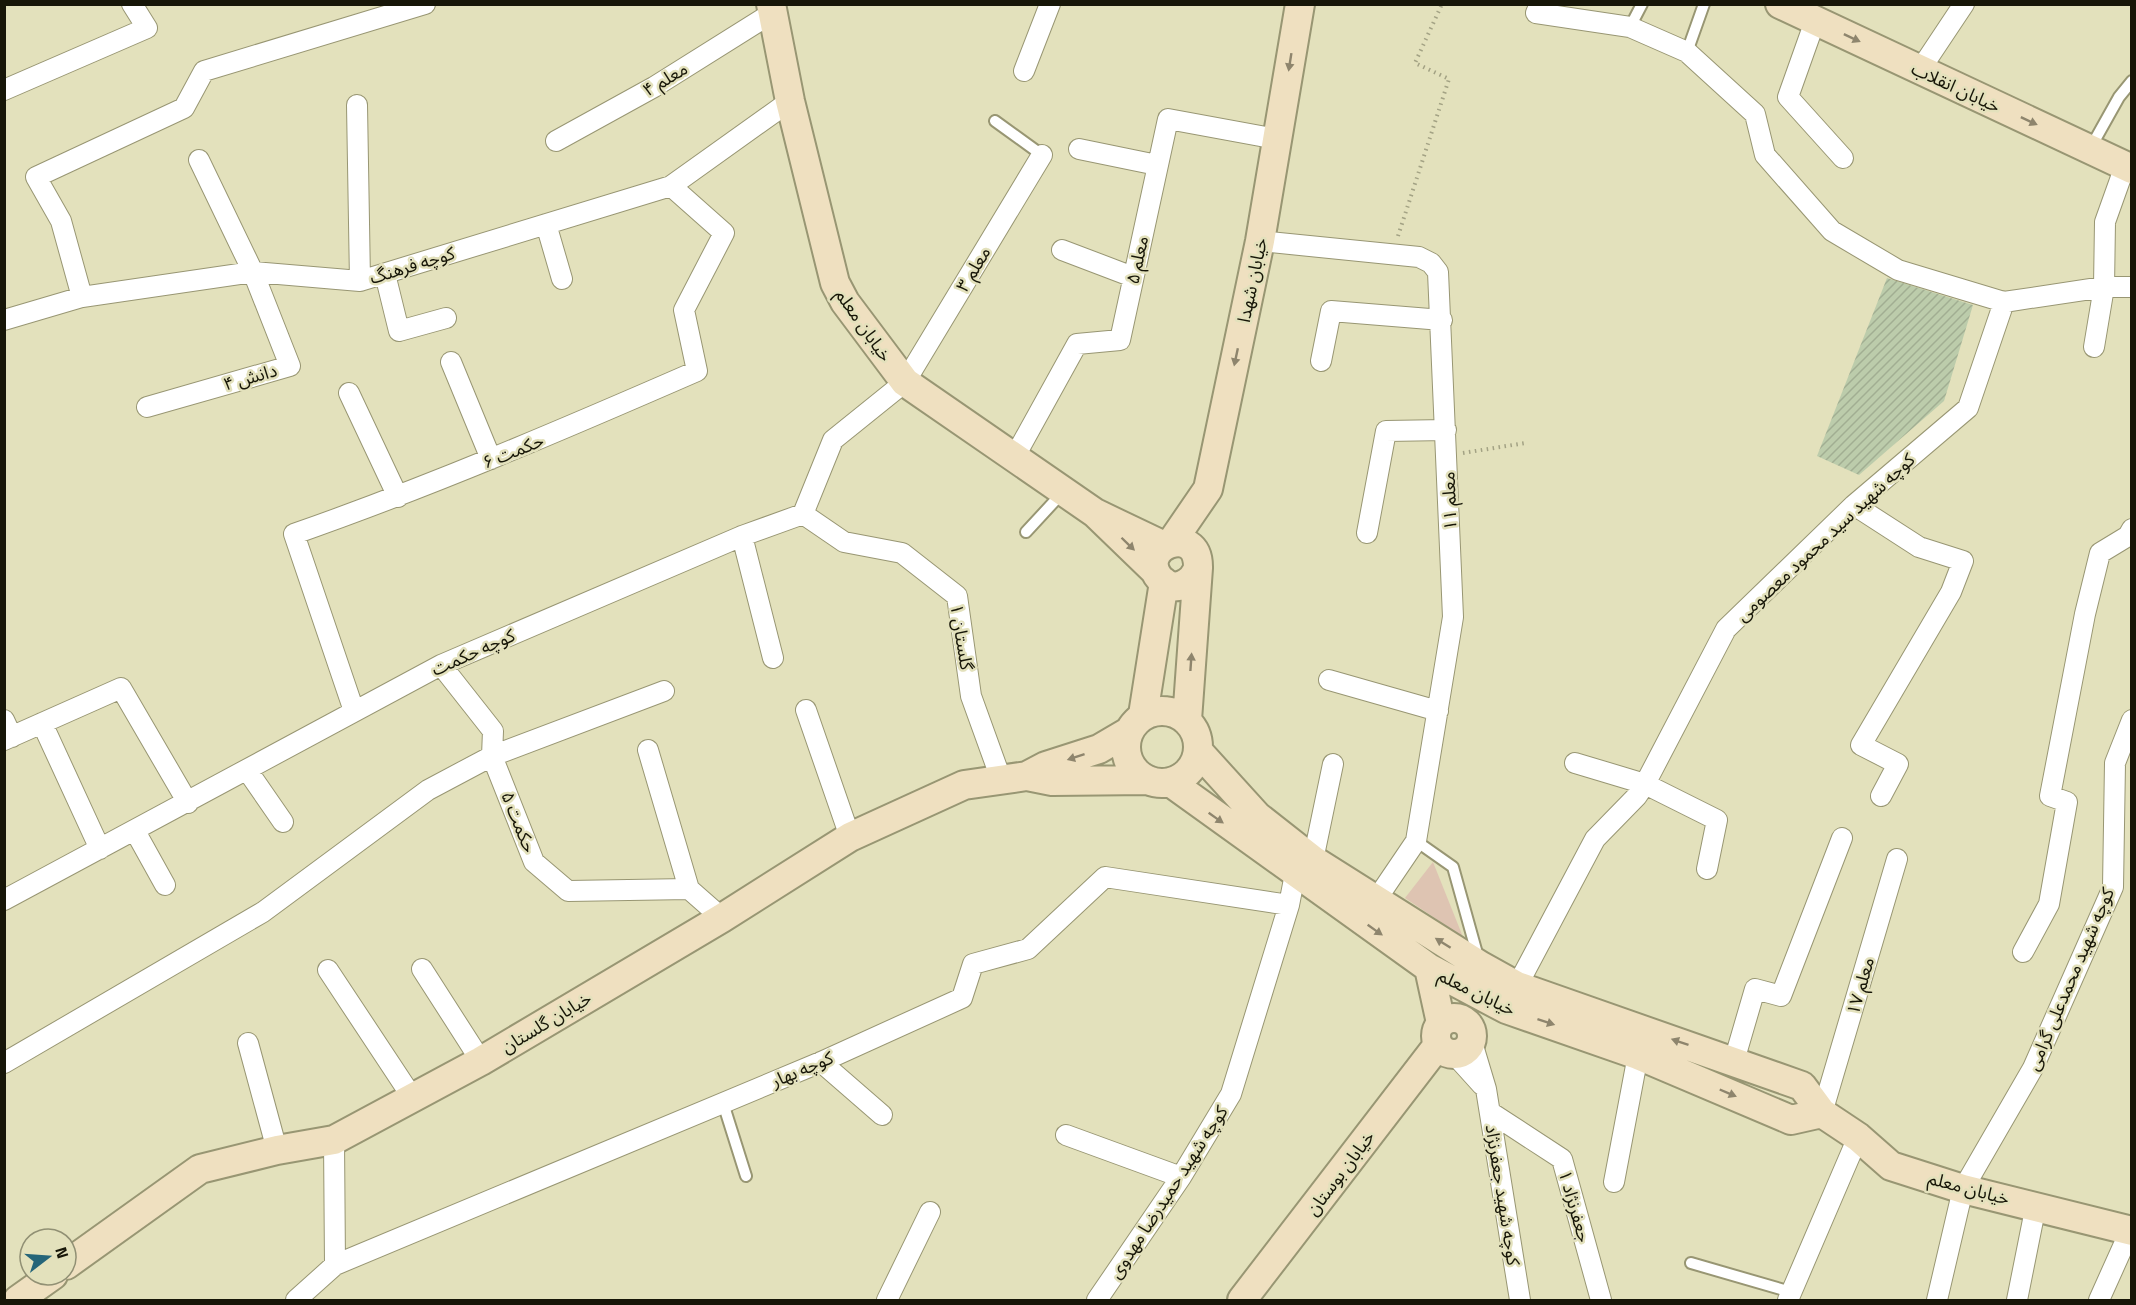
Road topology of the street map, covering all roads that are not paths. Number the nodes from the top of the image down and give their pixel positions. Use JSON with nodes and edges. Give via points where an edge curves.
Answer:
{"nodes":[{"id":1,"x":132,"y":4,"type":"edge"},
{"id":2,"x":425,"y":4,"type":"edge"},
{"id":3,"x":1050,"y":4,"type":"edge"},
{"id":4,"x":1300,"y":4,"type":"edge"},
{"id":5,"x":1540,"y":4,"type":"edge"},
{"id":6,"x":1642,"y":4,"type":"edge"},
{"id":7,"x":1704,"y":4,"type":"edge"},
{"id":8,"x":1780,"y":4,"type":"edge"},
{"id":9,"x":1964,"y":4,"type":"edge"},
{"id":10,"x":771,"y":9,"type":"edge"},
{"id":11,"x":1815,"y":21,"type":"junction"},
{"id":12,"x":1630,"y":27,"type":"junction"},
{"id":13,"x":1687,"y":52,"type":"junction"},
{"id":14,"x":1920,"y":70,"type":"junction"},
{"id":15,"x":1023,"y":71,"type":"dead end"},
{"id":16,"x":2132,"y":81,"type":"edge"},
{"id":17,"x":4,"y":90,"type":"edge"},
{"id":18,"x":790,"y":101,"type":"junction"},
{"id":19,"x":357,"y":105,"type":"dead end"},
{"id":20,"x":995,"y":121,"type":"dead end"},
{"id":21,"x":1277,"y":139,"type":"junction"},
{"id":22,"x":556,"y":141,"type":"dead end"},
{"id":23,"x":1079,"y":149,"type":"dead end"},
{"id":24,"x":2090,"y":150,"type":"junction"},
{"id":25,"x":1042,"y":155,"type":"joint"},
{"id":26,"x":1843,"y":158,"type":"dead end"},
{"id":27,"x":199,"y":160,"type":"dead end"},
{"id":28,"x":1157,"y":165,"type":"junction"},
{"id":29,"x":2128,"y":168,"type":"edge"},
{"id":30,"x":671,"y":186,"type":"junction"},
{"id":31,"x":546,"y":224,"type":"junction"},
{"id":32,"x":1260,"y":241,"type":"junction"},
{"id":33,"x":1062,"y":250,"type":"dead end"},
{"id":34,"x":253,"y":272,"type":"junction"},
{"id":35,"x":385,"y":274,"type":"junction"},
{"id":36,"x":1133,"y":277,"type":"junction"},
{"id":37,"x":562,"y":279,"type":"dead end"},
{"id":38,"x":360,"y":281,"type":"junction"},
{"id":39,"x":2104,"y":287,"type":"junction"},
{"id":40,"x":2132,"y":287,"type":"edge"},
{"id":41,"x":82,"y":297,"type":"junction"},
{"id":42,"x":2004,"y":302,"type":"junction"},
{"id":43,"x":446,"y":318,"type":"dead end"},
{"id":44,"x":4,"y":320,"type":"edge"},
{"id":45,"x":1442,"y":320,"type":"junction"},
{"id":46,"x":2094,"y":347,"type":"dead end"},
{"id":47,"x":1321,"y":361,"type":"dead end"},
{"id":48,"x":451,"y":362,"type":"dead end"},
{"id":49,"x":905,"y":382,"type":"junction"},
{"id":50,"x":349,"y":393,"type":"dead end"},
{"id":51,"x":147,"y":407,"type":"dead end"},
{"id":52,"x":1446,"y":430,"type":"junction"},
{"id":53,"x":1014,"y":458,"type":"junction"},
{"id":54,"x":491,"y":459,"type":"junction"},
{"id":55,"x":1064,"y":492,"type":"junction"},
{"id":56,"x":398,"y":497,"type":"junction"},
{"id":57,"x":1854,"y":505,"type":"junction"},
{"id":58,"x":803,"y":514,"type":"junction"},
{"id":59,"x":2132,"y":529,"type":"edge"},
{"id":60,"x":1026,"y":532,"type":"dead end"},
{"id":61,"x":1367,"y":533,"type":"dead end"},
{"id":62,"x":742,"y":536,"type":"junction"},
{"id":63,"x":1163,"y":560,"type":"junction"},
{"id":64,"x":1198,"y":568,"type":"junction"},
{"id":65,"x":773,"y":658,"type":"dead end"},
{"id":66,"x":441,"y":665,"type":"junction"},
{"id":67,"x":1329,"y":680,"type":"dead end"},
{"id":68,"x":664,"y":691,"type":"dead end"},
{"id":69,"x":806,"y":710,"type":"dead end"},
{"id":70,"x":354,"y":711,"type":"junction"},
{"id":71,"x":1438,"y":711,"type":"junction"},
{"id":72,"x":1187,"y":720,"type":"junction"},
{"id":73,"x":2132,"y":720,"type":"edge"},
{"id":74,"x":42,"y":723,"type":"junction"},
{"id":75,"x":1136,"y":723,"type":"junction"},
{"id":76,"x":7,"y":732,"type":"edge"},
{"id":77,"x":648,"y":750,"type":"dead end"},
{"id":78,"x":1198,"y":751,"type":"junction"},
{"id":79,"x":492,"y":756,"type":"junction"},
{"id":80,"x":1575,"y":763,"type":"dead end"},
{"id":81,"x":1333,"y":764,"type":"dead end"},
{"id":82,"x":248,"y":770,"type":"junction"},
{"id":83,"x":1014,"y":777,"type":"junction"},
{"id":84,"x":1159,"y":781,"type":"junction"},
{"id":85,"x":1645,"y":784,"type":"junction"},
{"id":86,"x":1881,"y":796,"type":"dead end"},
{"id":87,"x":188,"y":802,"type":"junction"},
{"id":88,"x":283,"y":822,"type":"dead end"},
{"id":89,"x":135,"y":831,"type":"junction"},
{"id":90,"x":850,"y":837,"type":"junction"},
{"id":91,"x":1842,"y":838,"type":"dead end"},
{"id":92,"x":1416,"y":841,"type":"junction"},
{"id":93,"x":100,"y":849,"type":"junction"},
{"id":94,"x":1897,"y":859,"type":"dead end"},
{"id":95,"x":1304,"y":867,"type":"junction"},
{"id":96,"x":1707,"y":869,"type":"dead end"},
{"id":97,"x":165,"y":885,"type":"dead end"},
{"id":98,"x":689,"y":889,"type":"junction"},
{"id":99,"x":4,"y":900,"type":"edge"},
{"id":100,"x":1376,"y":900,"type":"junction"},
{"id":101,"x":1289,"y":905,"type":"junction"},
{"id":102,"x":722,"y":918,"type":"junction"},
{"id":103,"x":2023,"y":952,"type":"dead end"},
{"id":104,"x":1481,"y":966,"type":"junction"},
{"id":105,"x":1429,"y":968,"type":"junction"},
{"id":106,"x":422,"y":969,"type":"dead end"},
{"id":107,"x":328,"y":970,"type":"dead end"},
{"id":108,"x":1512,"y":998,"type":"junction"},
{"id":109,"x":1451,"y":1040,"type":"junction"},
{"id":110,"x":248,"y":1043,"type":"dead end"},
{"id":111,"x":1638,"y":1055,"type":"junction"},
{"id":112,"x":481,"y":1061,"type":"junction"},
{"id":113,"x":1734,"y":1061,"type":"junction"},
{"id":114,"x":821,"y":1062,"type":"junction"},
{"id":115,"x":4,"y":1063,"type":"edge"},
{"id":116,"x":412,"y":1097,"type":"junction"},
{"id":117,"x":723,"y":1103,"type":"junction"},
{"id":118,"x":1490,"y":1112,"type":"junction"},
{"id":119,"x":1822,"y":1113,"type":"junction"},
{"id":120,"x":882,"y":1115,"type":"dead end"},
{"id":121,"x":1066,"y":1135,"type":"dead end"},
{"id":122,"x":1858,"y":1137,"type":"junction"},
{"id":123,"x":334,"y":1140,"type":"junction"},
{"id":124,"x":277,"y":1150,"type":"junction"},
{"id":125,"x":746,"y":1176,"type":"dead end"},
{"id":126,"x":1181,"y":1177,"type":"junction"},
{"id":127,"x":1614,"y":1182,"type":"dead end"},
{"id":128,"x":1963,"y":1189,"type":"junction"},
{"id":129,"x":2036,"y":1205,"type":"junction"},
{"id":130,"x":930,"y":1212,"type":"dead end"},
{"id":131,"x":2131,"y":1231,"type":"edge"},
{"id":132,"x":78,"y":1256,"type":"edge"},
{"id":133,"x":1691,"y":1263,"type":"dead end"},
{"id":134,"x":335,"y":1264,"type":"junction"},
{"id":135,"x":36,"y":1287,"type":"edge"},
{"id":136,"x":1789,"y":1296,"type":"edge"},
{"id":137,"x":18,"y":1300,"type":"edge"},
{"id":138,"x":296,"y":1300,"type":"edge"},
{"id":139,"x":887,"y":1300,"type":"edge"},
{"id":140,"x":1097,"y":1300,"type":"edge"},
{"id":141,"x":1242,"y":1300,"type":"edge"},
{"id":142,"x":1520,"y":1300,"type":"edge"},
{"id":143,"x":1601,"y":1300,"type":"edge"},
{"id":144,"x":1936,"y":1300,"type":"edge"},
{"id":145,"x":2017,"y":1300,"type":"edge"},
{"id":146,"x":2099,"y":1300,"type":"edge"}],
"edges":[{"from":1,"to":17,"type":"street","via":[[147,28]]},
{"from":2,"to":41,"type":"street","via":[[204,71],[184,108],[36,177],[61,221]]},
{"from":3,"to":15,"type":"street"},
{"from":4,"to":21,"type":"main road","name":"خیابان شهدا","one_way":true},
{"from":5,"to":12,"type":"street","via":[[1536,13]]},
{"from":6,"to":12,"type":"lane"},
{"from":7,"to":13,"type":"lane"},
{"from":8,"to":11,"type":"main road","name":"خیابان انقلاب"},
{"from":9,"to":14,"type":"street"},
{"from":10,"to":18,"type":"main road","name":"خیابان معلم"},
{"from":10,"to":22,"type":"street","name":"معلم ۴","via":[[654,87]]},
{"from":11,"to":14,"type":"main road","name":"خیابان انقلاب","one_way":true},
{"from":11,"to":26,"type":"street","via":[[1788,98]]},
{"from":12,"to":13,"type":"street"},
{"from":13,"to":42,"type":"street","via":[[1755,114],[1766,156],[1832,231],[1898,270]]},
{"from":14,"to":24,"type":"main road","name":"خیابان انقلاب","one_way":true},
{"from":16,"to":24,"type":"lane"},
{"from":18,"to":30,"type":"street","name":"کوچه فرهنگ"},
{"from":18,"to":49,"type":"main road","name":"خیابان معلم","via":[[835,283]]},
{"from":19,"to":38,"type":"street"},
{"from":20,"to":25,"type":"lane"},
{"from":21,"to":28,"type":"street","name":"معلم ۵","via":[[1168,119]]},
{"from":21,"to":32,"type":"main road","name":"خیابان شهدا"},
{"from":23,"to":28,"type":"street"},
{"from":24,"to":29,"type":"main road","name":"خیابان انقلاب"},
{"from":25,"to":49,"type":"street","name":"معلم ۳"},
{"from":27,"to":34,"type":"street"},
{"from":28,"to":36,"type":"street","name":"معلم ۵"},
{"from":29,"to":39,"type":"street","via":[[2105,222]]},
{"from":30,"to":31,"type":"street","name":"کوچه فرهنگ"},
{"from":30,"to":54,"type":"street","name":"حکمت ۶","via":[[724,233],[684,310],[697,371]]},
{"from":31,"to":35,"type":"street","name":"کوچه فرهنگ"},
{"from":31,"to":37,"type":"street"},
{"from":32,"to":45,"type":"street","name":"معلم ۱۱","via":[[1392,253],[1431,262],[1438,272]]},
{"from":32,"to":63,"type":"main road","name":"خیابان شهدا","one_way":true,"via":[[1208,489]]},
{"from":33,"to":36,"type":"street"},
{"from":34,"to":38,"type":"street","name":"کوچه فرهنگ"},
{"from":34,"to":41,"type":"street","name":"کوچه فرهنگ"},
{"from":34,"to":51,"type":"street","name":"دانش ۴","via":[[290,366]]},
{"from":35,"to":38,"type":"street","name":"کوچه فرهنگ"},
{"from":35,"to":43,"type":"street","via":[[399,331]]},
{"from":36,"to":53,"type":"street","name":"معلم ۵","via":[[1120,340],[1077,344]]},
{"from":39,"to":40,"type":"street"},
{"from":39,"to":42,"type":"street"},
{"from":39,"to":46,"type":"street"},
{"from":41,"to":44,"type":"street","name":"کوچه فرهنگ"},
{"from":42,"to":57,"type":"street","name":"کوچه شهید سید محمود معصومی","via":[[1968,408]]},
{"from":45,"to":47,"type":"street","via":[[1331,311]]},
{"from":45,"to":52,"type":"street","name":"معلم ۱۱"},
{"from":48,"to":54,"type":"street"},
{"from":49,"to":53,"type":"main road","name":"خیابان معلم"},
{"from":49,"to":58,"type":"street","via":[[833,440]]},
{"from":50,"to":56,"type":"street"},
{"from":52,"to":61,"type":"street","via":[[1386,431]]},
{"from":52,"to":71,"type":"street","name":"معلم ۱۱","via":[[1453,617]]},
{"from":53,"to":55,"type":"main road","name":"خیابان معلم"},
{"from":54,"to":56,"type":"street","name":"حکمت ۶"},
{"from":55,"to":60,"type":"lane"},
{"from":55,"to":63,"type":"main road","name":"خیابان معلم"},
{"from":56,"to":70,"type":"street","name":"حکمت ۶","via":[[294,534]]},
{"from":57,"to":85,"type":"street","name":"کوچه شهید سید محمود معصومی","via":[[1726,629]]},
{"from":57,"to":86,"type":"street","via":[[1919,547],[1963,561],[1951,592],[1861,745],[1898,764]]},
{"from":58,"to":62,"type":"street","name":"کوچه حکمت"},
{"from":58,"to":83,"type":"street","name":"گلستان ۱","via":[[844,542],[902,553],[957,596],[971,696]]},
{"from":59,"to":103,"type":"street","via":[[2128,536],[2100,553],[2050,796],[2067,802],[2049,904]]},
{"from":62,"to":65,"type":"street"},
{"from":62,"to":66,"type":"street","name":"کوچه حکمت"},
{"from":63,"to":64,"type":"main road","via":[[1178,542],[1196,554]]},
{"from":63,"to":64,"type":"main road","via":[[1170,585],[1185,585]]},
{"from":63,"to":75,"type":"main road"},
{"from":72,"to":64,"type":"main road","one_way":true},
{"from":66,"to":70,"type":"street","name":"کوچه حکمت"},
{"from":66,"to":79,"type":"street","name":"حکمت ۵","via":[[493,731]]},
{"from":67,"to":71,"type":"street"},
{"from":68,"to":79,"type":"street"},
{"from":69,"to":90,"type":"street"},
{"from":70,"to":82,"type":"street","name":"کوچه حکمت"},
{"from":71,"to":92,"type":"street","name":"معلم ۱۱"},
{"from":72,"to":75,"type":"main road","via":[[1171,711],[1152,711]]},
{"from":72,"to":78,"type":"main road","via":[[1194,729]]},
{"from":73,"to":128,"type":"street","name":"کوچه شهید محمدعلی گرامی","via":[[2115,763],[2112,886],[2033,1068]]},
{"from":74,"to":76,"type":"street"},
{"from":74,"to":87,"type":"street","via":[[121,688]]},
{"from":74,"to":93,"type":"street"},
{"from":75,"to":83,"type":"main road","one_way":true,"via":[[1099,749]]},
{"from":75,"to":84,"type":"main road","via":[[1125,743],[1130,765]]},
{"from":77,"to":98,"type":"street"},
{"from":78,"to":84,"type":"main road","via":[[1189,771]]},
{"from":78,"to":95,"type":"main road","name":"خیابان معلم"},
{"from":79,"to":98,"type":"street","name":"حکمت ۵","via":[[534,862],[568,891]]},
{"from":79,"to":115,"type":"street","via":[[428,790],[263,912]]},
{"from":80,"to":85,"type":"street"},
{"from":81,"to":95,"type":"street","name":"کوچه شهید حمیدرضا مهدوی"},
{"from":82,"to":87,"type":"street","name":"کوچه حکمت"},
{"from":82,"to":88,"type":"street"},
{"from":83,"to":84,"type":"main road"},
{"from":83,"to":90,"type":"main road","name":"خیابان گلستان","via":[[964,785]]},
{"from":84,"to":95,"type":"main road","name":"خیابان معلم","one_way":true},
{"from":85,"to":96,"type":"street","via":[[1717,820]]},
{"from":85,"to":108,"type":"street","name":"کوچه شهید سید محمود معصومی","via":[[1595,839]]},
{"from":87,"to":89,"type":"street","name":"کوچه حکمت"},
{"from":89,"to":93,"type":"street","name":"کوچه حکمت"},
{"from":89,"to":97,"type":"street"},
{"from":90,"to":102,"type":"main road","name":"خیابان گلستان"},
{"from":91,"to":113,"type":"street","via":[[1781,996],[1755,989]]},
{"from":92,"to":100,"type":"street","name":"معلم ۱۱"},
{"from":92,"to":104,"type":"lane","via":[[1453,867]]},
{"from":93,"to":99,"type":"street","name":"کوچه حکمت"},
{"from":94,"to":119,"type":"street","name":"معلم ۱۷"},
{"from":95,"to":100,"type":"main road","name":"خیابان معلم"},
{"from":95,"to":101,"type":"street","name":"کوچه شهید حمیدرضا مهدوی"},
{"from":95,"to":105,"type":"main road","name":"خیابان معلم","one_way":true},
{"from":98,"to":102,"type":"street"},
{"from":104,"to":100,"type":"main road","name":"خیابان معلم","one_way":true},
{"from":101,"to":114,"type":"street","name":"کوچه بهار","via":[[1105,877],[1028,949],[974,964],[962,998]]},
{"from":101,"to":126,"type":"street","name":"کوچه شهید حمیدرضا مهدوی","via":[[1231,1094]]},
{"from":102,"to":112,"type":"main road","name":"خیابان گلستان"},
{"from":104,"to":108,"type":"main road","name":"خیابان معلم"},
{"from":105,"to":108,"type":"main road","name":"خیابان معلم"},
{"from":105,"to":109,"type":"main road"},
{"from":106,"to":112,"type":"street"},
{"from":107,"to":116,"type":"street"},
{"from":108,"to":109,"type":"main road","name":"خیابان بوستان"},
{"from":108,"to":111,"type":"main road","name":"خیابان معلم","one_way":true},
{"from":113,"to":108,"type":"main road","name":"خیابان معلم","one_way":true},
{"from":109,"to":118,"type":"street","name":"کوچه شهید جعفرنژاد","via":[[1486,1089]]},
{"from":109,"to":141,"type":"main road","name":"خیابان بوستان"},
{"from":110,"to":124,"type":"street"},
{"from":111,"to":119,"type":"main road","name":"خیابان معلم","one_way":true,"via":[[1791,1120]]},
{"from":111,"to":127,"type":"street"},
{"from":112,"to":116,"type":"main road","name":"خیابان گلستان"},
{"from":113,"to":119,"type":"main road","name":"خیابان معلم","via":[[1802,1086]]},
{"from":114,"to":117,"type":"street","name":"کوچه بهار"},
{"from":114,"to":120,"type":"street"},
{"from":116,"to":123,"type":"main road","name":"خیابان گلستان"},
{"from":117,"to":125,"type":"lane"},
{"from":117,"to":134,"type":"street","name":"کوچه بهار"},
{"from":118,"to":142,"type":"street","name":"کوچه شهید جعفرنژاد"},
{"from":118,"to":143,"type":"street","name":"جعفرنژاد ۱","via":[[1562,1159]]},
{"from":119,"to":122,"type":"main road","name":"خیابان معلم"},
{"from":121,"to":126,"type":"street"},
{"from":122,"to":128,"type":"main road","name":"خیابان معلم","via":[[1891,1166]]},
{"from":122,"to":136,"type":"street"},
{"from":123,"to":124,"type":"main road","name":"خیابان گلستان"},
{"from":123,"to":134,"type":"street"},
{"from":124,"to":132,"type":"main road","name":"خیابان گلستان","via":[[200,1169]]},
{"from":126,"to":140,"type":"street","name":"کوچه شهید حمیدرضا مهدوی"},
{"from":128,"to":129,"type":"main road","name":"خیابان معلم"},
{"from":128,"to":144,"type":"street","name":"کوچه شهید محمدعلی گرامی"},
{"from":129,"to":131,"type":"main road","name":"خیابان معلم"},
{"from":129,"to":145,"type":"street"},
{"from":130,"to":139,"type":"street"},
{"from":131,"to":146,"type":"street"},
{"from":133,"to":136,"type":"lane"},
{"from":134,"to":138,"type":"street","name":"کوچه بهار"},
{"from":135,"to":137,"type":"main road"}]}
